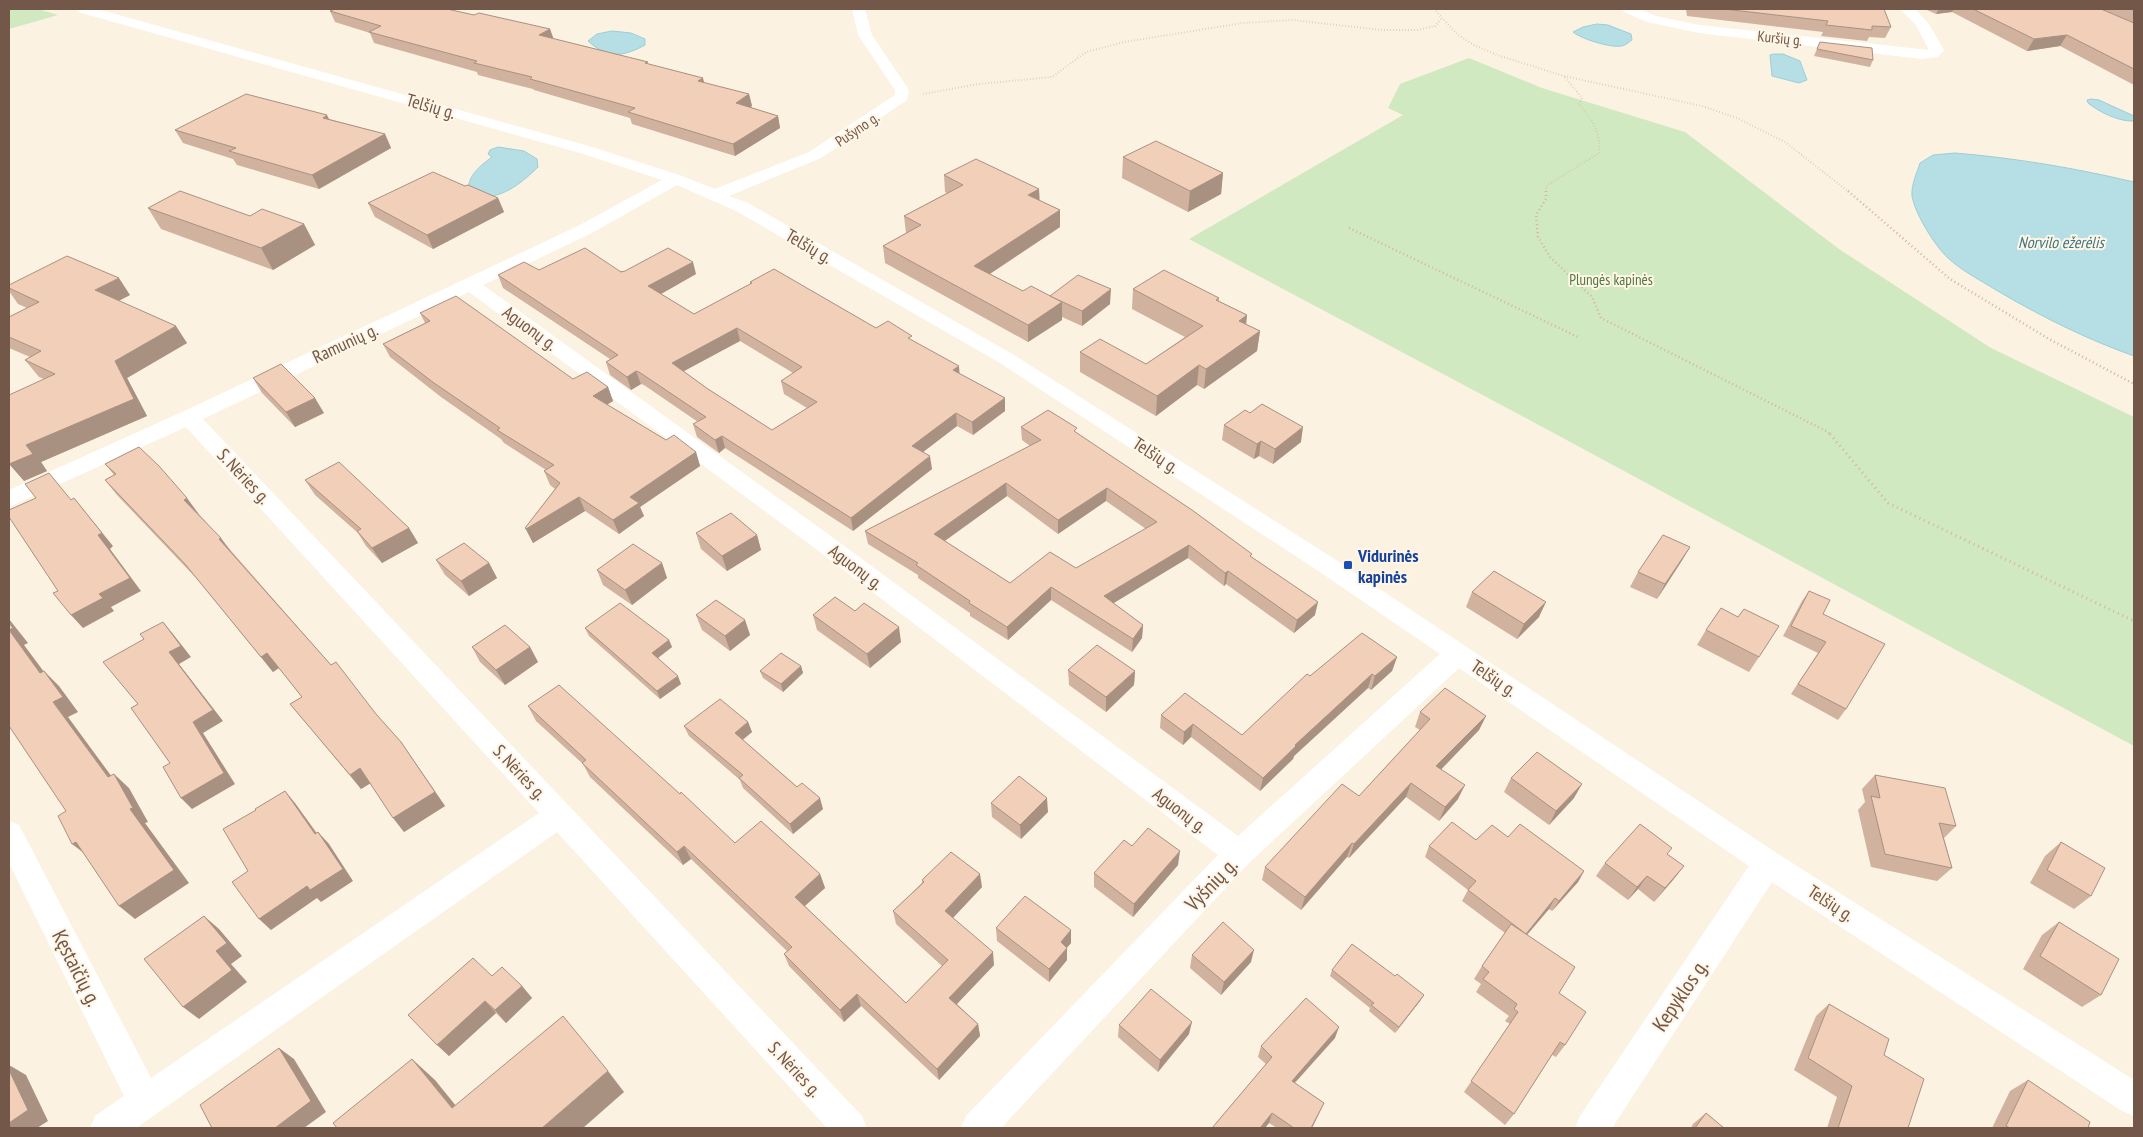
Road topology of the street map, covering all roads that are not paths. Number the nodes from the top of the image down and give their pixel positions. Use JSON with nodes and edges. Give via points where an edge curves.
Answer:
{"nodes":[{"id":1,"x":84,"y":9,"type":"edge"},
{"id":2,"x":859,"y":9,"type":"edge"},
{"id":3,"x":1629,"y":9,"type":"edge"},
{"id":4,"x":1907,"y":9,"type":"edge"},
{"id":5,"x":676,"y":179,"type":"junction"},
{"id":6,"x":716,"y":195,"type":"junction"},
{"id":7,"x":470,"y":284,"type":"junction"},
{"id":8,"x":189,"y":417,"type":"junction"},
{"id":9,"x":9,"y":499,"type":"edge"},
{"id":10,"x":1457,"y":654,"type":"junction"},
{"id":11,"x":559,"y":815,"type":"junction"},
{"id":12,"x":9,"y":834,"type":"edge"},
{"id":13,"x":1239,"y":854,"type":"junction"},
{"id":14,"x":1768,"y":863,"type":"junction"},
{"id":15,"x":2134,"y":1099,"type":"edge"},
{"id":16,"x":145,"y":1102,"type":"junction"},
{"id":17,"x":107,"y":1128,"type":"edge"},
{"id":18,"x":850,"y":1128,"type":"edge"},
{"id":19,"x":978,"y":1128,"type":"edge"},
{"id":20,"x":1592,"y":1128,"type":"edge"}],
"edges":[{"from":1,"to":5,"type":"street","name":"Telšių g.","via":[[586,150]]},
{"from":2,"to":6,"type":"street","name":"Pušyno g.","via":[[865,35],[902,90],[902,97],[815,155]]},
{"from":3,"to":4,"type":"street","name":"Kuršių g.","via":[[1652,19],[1699,29],[1933,54],[1937,50],[1924,23]]},
{"from":5,"to":6,"type":"street","name":"Telšių g."},
{"from":5,"to":7,"type":"street","name":"Ramunių g.","via":[[584,230]]},
{"from":6,"to":10,"type":"street","name":"Telšių g.","via":[[1007,359],[1328,566]]},
{"from":7,"to":8,"type":"street","name":"Ramunių g."},
{"from":7,"to":13,"type":"street","name":"Aguonų g.","via":[[824,543]]},
{"from":8,"to":9,"type":"street","name":"Ramunių g."},
{"from":8,"to":11,"type":"street","name":"S. Nėries g."},
{"from":10,"to":13,"type":"street","name":"Vyšnių g."},
{"from":10,"to":14,"type":"street","name":"Telšių g."},
{"from":11,"to":16,"type":"street"},
{"from":11,"to":18,"type":"street","name":"S. Nėries g."},
{"from":12,"to":16,"type":"street","name":"Kęstaičių g."},
{"from":13,"to":19,"type":"street","name":"Vyšnių g."},
{"from":14,"to":15,"type":"street","name":"Telšių g."},
{"from":14,"to":20,"type":"street","name":"Kepyklos g."},
{"from":16,"to":17,"type":"street"}]}
